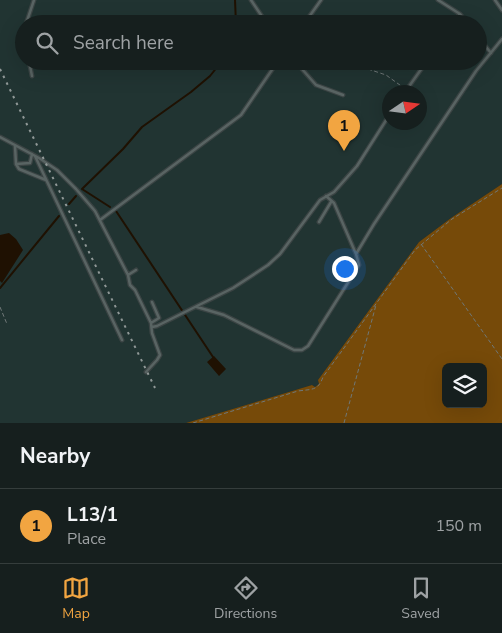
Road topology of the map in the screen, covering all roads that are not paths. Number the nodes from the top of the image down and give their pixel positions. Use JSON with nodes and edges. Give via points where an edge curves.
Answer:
{"nodes":[{"id":1,"x":34,"y":0,"type":"edge"},
{"id":2,"x":251,"y":0,"type":"edge"},
{"id":3,"x":321,"y":0,"type":"edge"},
{"id":4,"x":438,"y":0,"type":"edge"},
{"id":5,"x":495,"y":0,"type":"edge"},
{"id":6,"x":502,"y":10,"type":"edge"},
{"id":7,"x":460,"y":14,"type":"edge"},
{"id":8,"x":29,"y":15,"type":"edge"},
{"id":9,"x":261,"y":15,"type":"edge"},
{"id":10,"x":310,"y":15,"type":"edge"},
{"id":11,"x":502,"y":39,"type":"edge"},
{"id":12,"x":487,"y":48,"type":"edge"},
{"id":13,"x":491,"y":53,"type":"junction"},
{"id":14,"x":487,"y":58,"type":"edge"},
{"id":15,"x":31,"y":70,"type":"edge"},
{"id":16,"x":272,"y":70,"type":"edge"},
{"id":17,"x":303,"y":70,"type":"edge"},
{"id":18,"x":421,"y":70,"type":"edge"},
{"id":19,"x":476,"y":70,"type":"edge"},
{"id":20,"x":32,"y":76,"type":"dead end"},
{"id":21,"x":410,"y":85,"type":"edge"},
{"id":22,"x":343,"y":95,"type":"dead end"},
{"id":23,"x":382,"y":127,"type":"edge"},
{"id":24,"x":0,"y":137,"type":"edge"},
{"id":25,"x":15,"y":145,"type":"junction"},
{"id":26,"x":33,"y":155,"type":"junction"},
{"id":27,"x":16,"y":164,"type":"junction"},
{"id":28,"x":46,"y":180,"type":"junction"},
{"id":29,"x":326,"y":196,"type":"junction"},
{"id":30,"x":332,"y":202,"type":"junction"},
{"id":31,"x":100,"y":220,"type":"junction"},
{"id":32,"x":319,"y":222,"type":"dead end"},
{"id":33,"x":356,"y":254,"type":"junction"},
{"id":34,"x":136,"y":270,"type":"dead end"},
{"id":35,"x":128,"y":275,"type":"junction"},
{"id":36,"x":152,"y":302,"type":"dead end"},
{"id":37,"x":196,"y":307,"type":"junction"},
{"id":38,"x":151,"y":322,"type":"junction"},
{"id":39,"x":152,"y":327,"type":"junction"},
{"id":40,"x":122,"y":340,"type":"dead end"},
{"id":41,"x":146,"y":372,"type":"dead end"}],
"edges":[{"from":1,"to":8,"type":"lane"},
{"from":2,"to":9,"type":"lane"},
{"from":3,"to":10,"type":"lane"},
{"from":4,"to":7,"type":"lane"},
{"from":5,"to":6,"type":"lane"},
{"from":11,"to":13,"type":"lane"},
{"from":12,"to":13,"type":"lane"},
{"from":13,"to":14,"type":"lane"},
{"from":15,"to":20,"type":"lane"},
{"from":16,"to":31,"type":"lane","via":[[244,112]]},
{"from":17,"to":22,"type":"lane","via":[[316,85]]},
{"from":18,"to":21,"type":"lane"},
{"from":19,"to":33,"type":"lane"},
{"from":23,"to":29,"type":"lane","via":[[358,166],[334,192]]},
{"from":24,"to":25,"type":"lane"},
{"from":25,"to":26,"type":"lane"},
{"from":25,"to":27,"type":"lane"},
{"from":26,"to":27,"type":"lane","via":[[30,163]]},
{"from":26,"to":28,"type":"lane"},
{"from":26,"to":31,"type":"lane","via":[[65,178]]},
{"from":27,"to":28,"type":"lane","via":[[20,169]]},
{"from":28,"to":40,"type":"lane"},
{"from":29,"to":30,"type":"lane"},
{"from":29,"to":37,"type":"lane","via":[[268,266]]},
{"from":30,"to":32,"type":"lane"},
{"from":30,"to":33,"type":"lane"},
{"from":31,"to":35,"type":"lane"},
{"from":33,"to":37,"type":"lane","via":[[360,265],[308,346],[302,350],[294,350],[224,316]]},
{"from":34,"to":35,"type":"lane"},
{"from":35,"to":38,"type":"lane","via":[[130,285]]},
{"from":36,"to":38,"type":"lane","via":[[159,318]]},
{"from":37,"to":39,"type":"lane"},
{"from":38,"to":39,"type":"lane"},
{"from":39,"to":41,"type":"lane","via":[[160,355]]}]}
